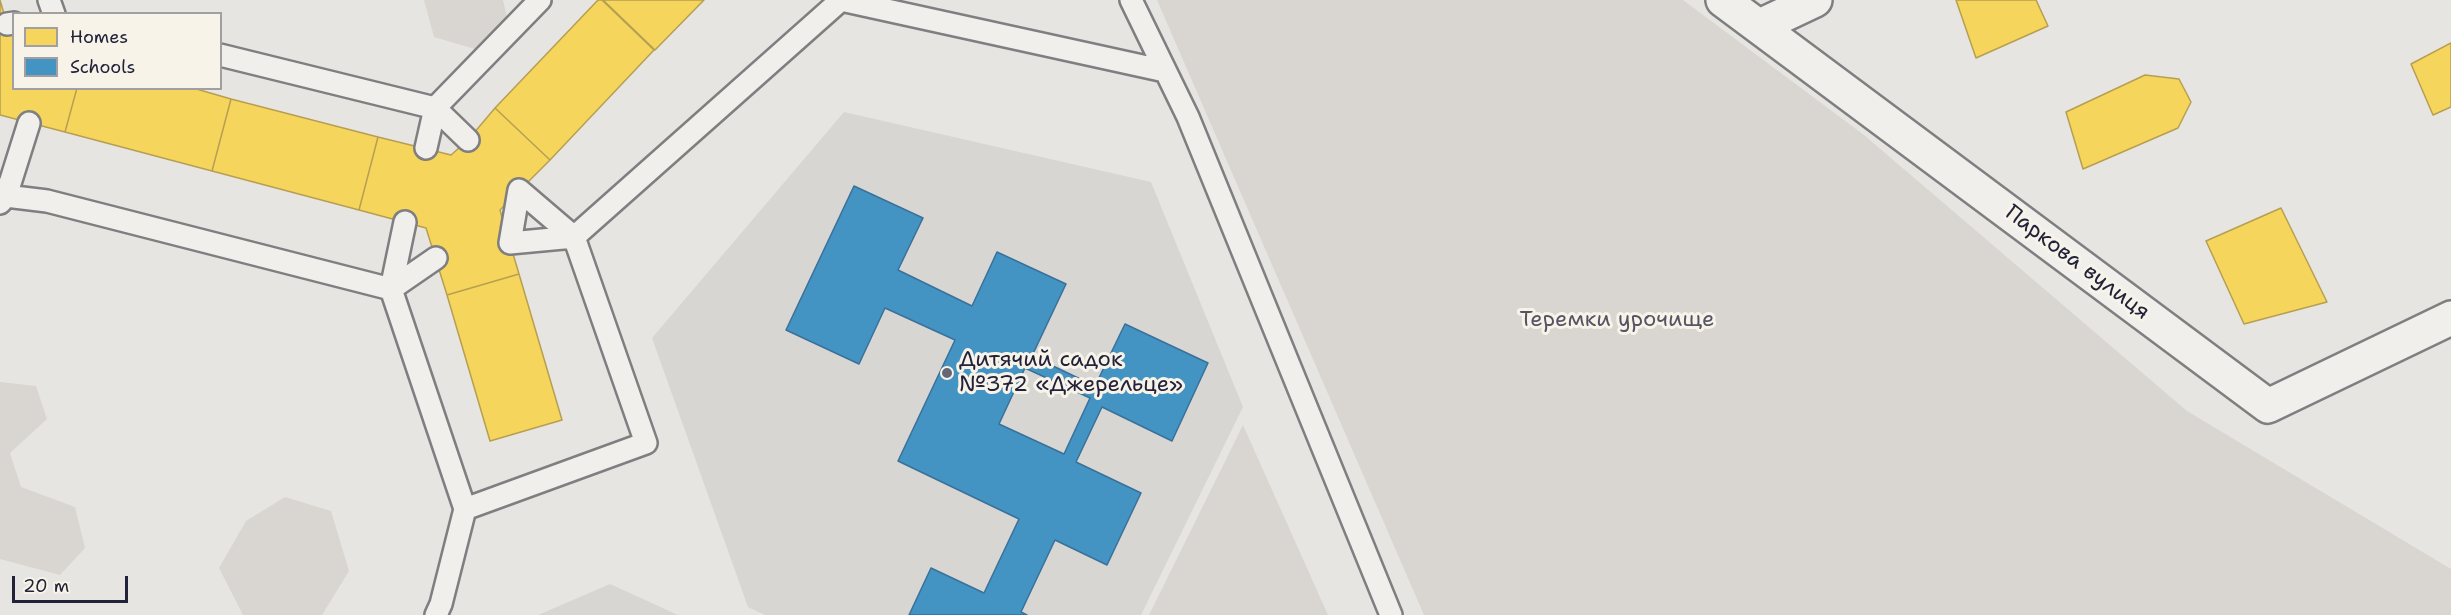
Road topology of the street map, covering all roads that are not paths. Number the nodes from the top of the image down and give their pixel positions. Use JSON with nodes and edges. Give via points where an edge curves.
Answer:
{"nodes":[{"id":1,"x":540,"y":0,"type":"edge"},
{"id":2,"x":841,"y":0,"type":"edge"},
{"id":3,"x":1131,"y":0,"type":"edge"},
{"id":4,"x":1723,"y":0,"type":"edge"},
{"id":5,"x":1815,"y":0,"type":"edge"},
{"id":6,"x":1760,"y":26,"type":"junction"},
{"id":7,"x":222,"y":55,"type":"edge"},
{"id":8,"x":1165,"y":71,"type":"junction"},
{"id":9,"x":435,"y":108,"type":"junction"},
{"id":10,"x":29,"y":123,"type":"dead end"},
{"id":11,"x":468,"y":140,"type":"dead end"},
{"id":12,"x":426,"y":148,"type":"dead end"},
{"id":13,"x":2,"y":196,"type":"edge"},
{"id":14,"x":405,"y":222,"type":"dead end"},
{"id":15,"x":436,"y":258,"type":"dead end"},
{"id":16,"x":391,"y":289,"type":"junction"},
{"id":17,"x":2451,"y":318,"type":"edge"},
{"id":18,"x":465,"y":509,"type":"junction"},
{"id":19,"x":436,"y":615,"type":"edge"},
{"id":20,"x":1391,"y":615,"type":"edge"}],
"edges":[{"from":1,"to":9,"type":"lane"},
{"from":2,"to":8,"type":"lane"},
{"from":2,"to":18,"type":"lane","via":[[574,237],[646,443]]},
{"from":3,"to":8,"type":"lane"},
{"from":4,"to":6,"type":"street","name":"Паркова вулиця"},
{"from":5,"to":6,"type":"street"},
{"from":6,"to":17,"type":"street","name":"Паркова вулиця","via":[[2268,406]]},
{"from":7,"to":9,"type":"lane"},
{"from":8,"to":20,"type":"lane","via":[[1192,128]]},
{"from":9,"to":11,"type":"lane"},
{"from":9,"to":12,"type":"lane"},
{"from":10,"to":13,"type":"lane"},
{"from":13,"to":16,"type":"lane","via":[[47,201]]},
{"from":14,"to":16,"type":"lane"},
{"from":15,"to":16,"type":"lane"},
{"from":16,"to":18,"type":"lane"},
{"from":18,"to":19,"type":"lane"}]}
